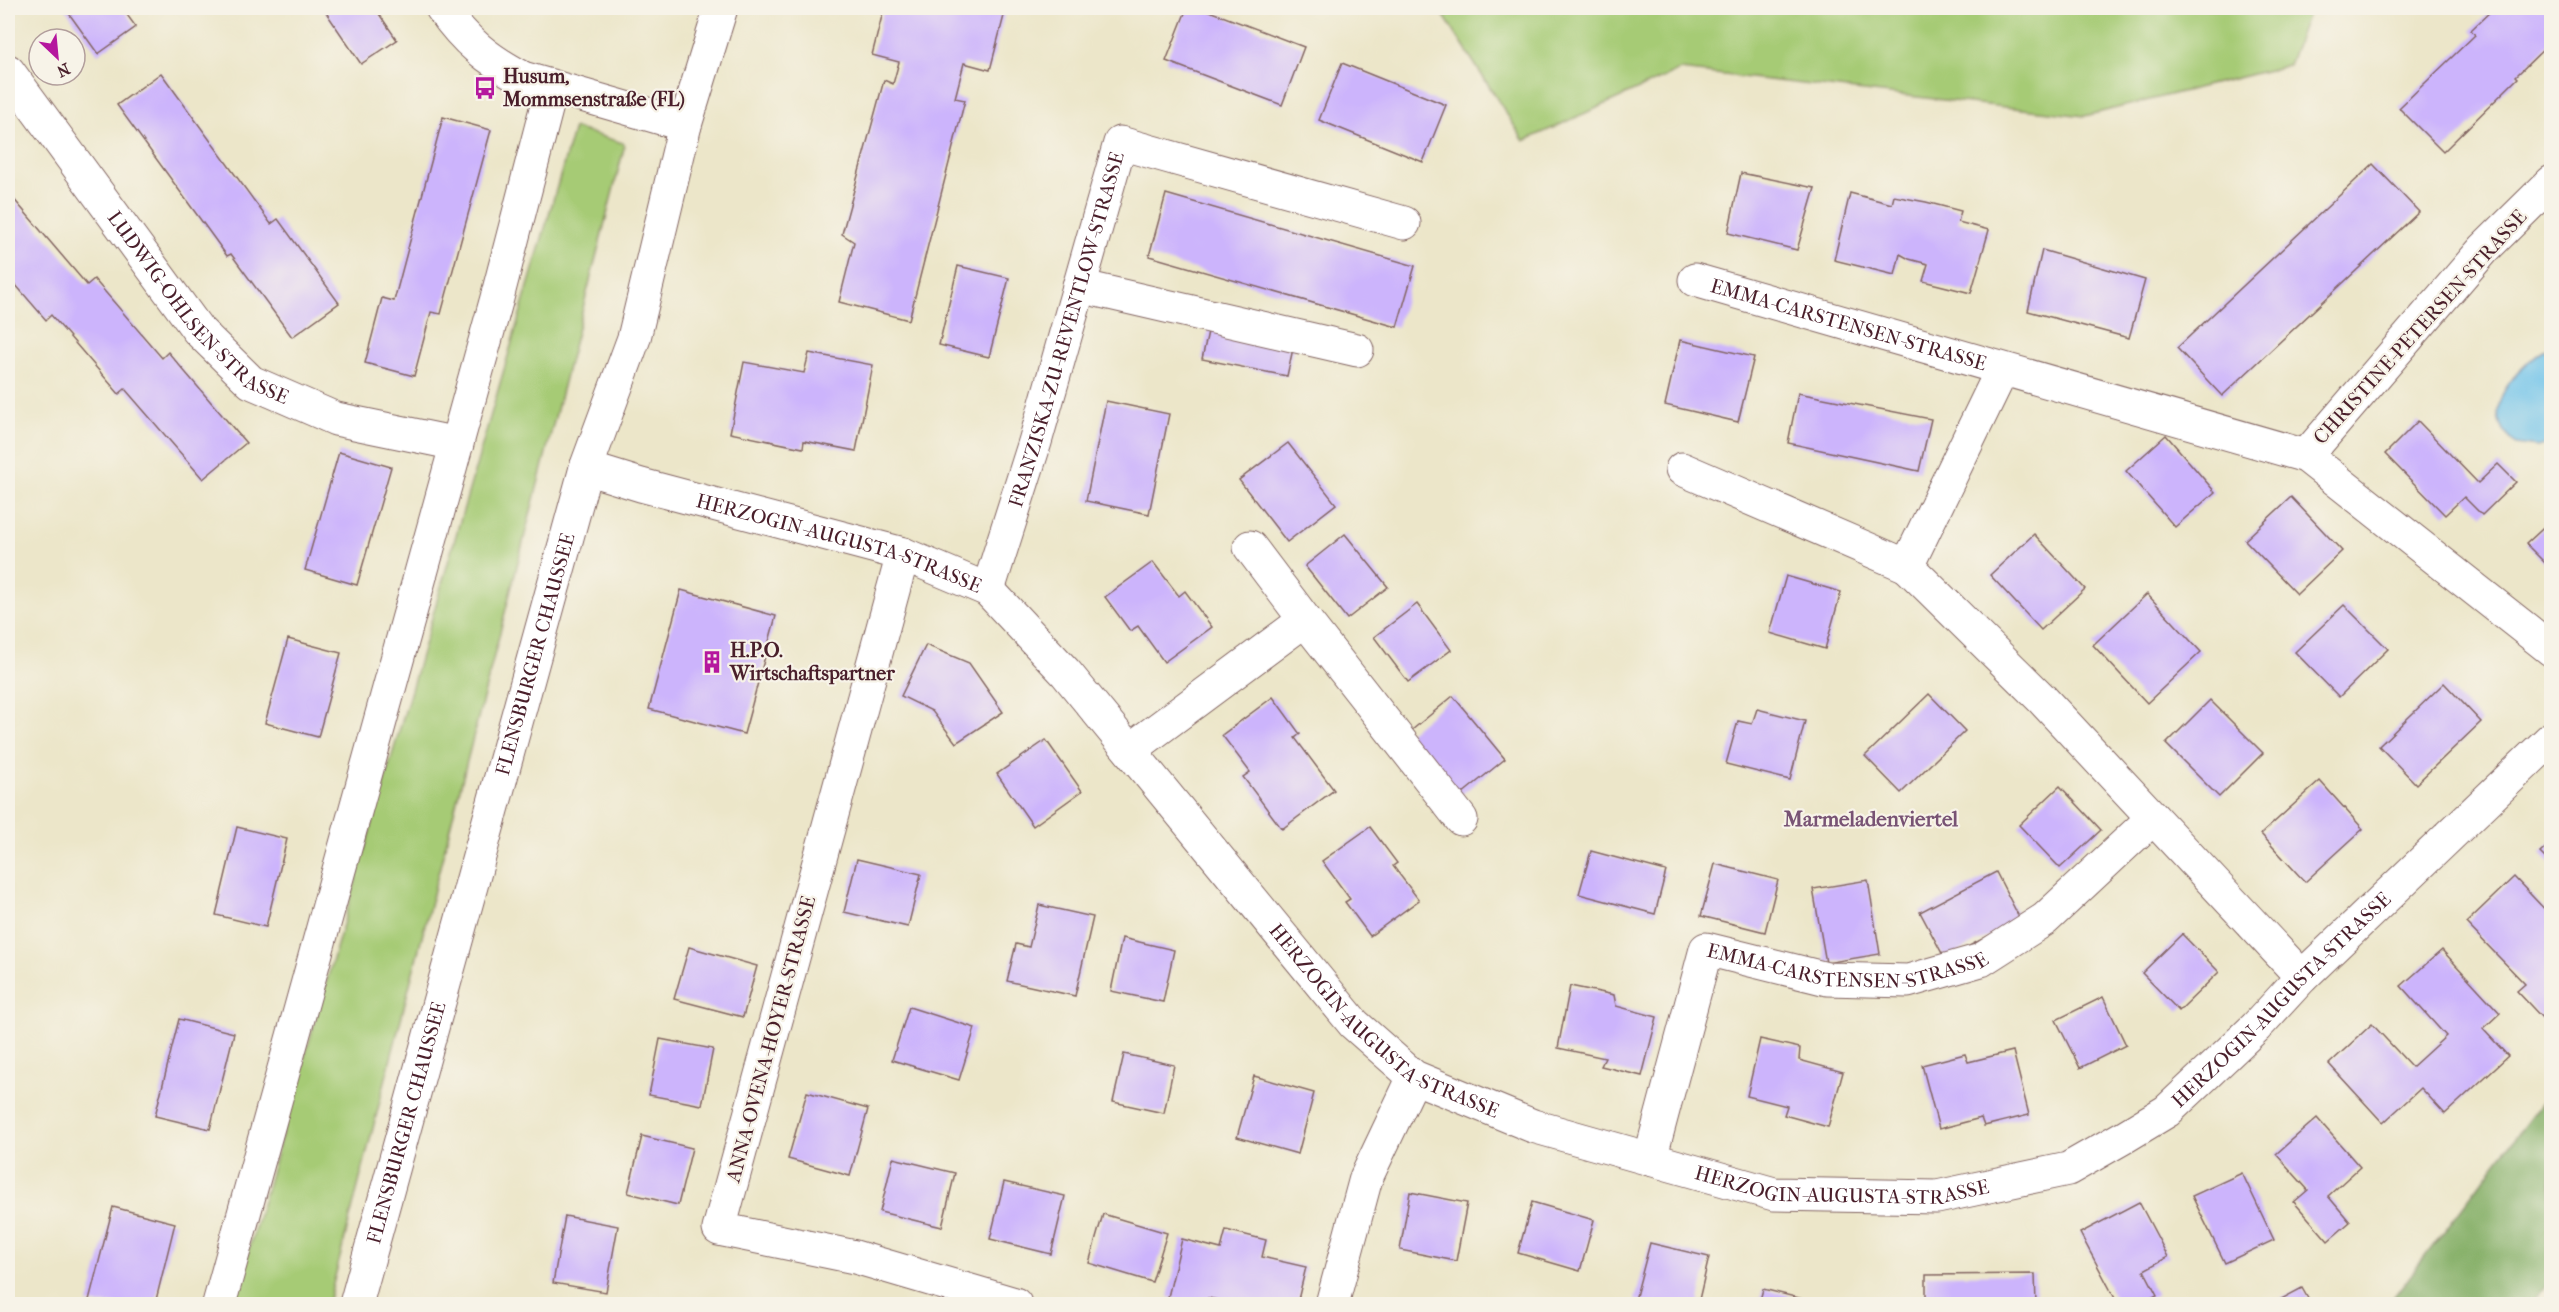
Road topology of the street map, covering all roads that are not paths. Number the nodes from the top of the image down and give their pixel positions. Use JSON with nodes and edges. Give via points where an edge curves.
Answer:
{"nodes":[{"id":1,"x":442,"y":8,"type":"edge"},
{"id":2,"x":721,"y":8,"type":"edge"},
{"id":3,"x":8,"y":71,"type":"edge"},
{"id":4,"x":552,"y":86,"type":"junction"},
{"id":5,"x":685,"y":125,"type":"junction"},
{"id":6,"x":2552,"y":182,"type":"edge"},
{"id":7,"x":1404,"y":223,"type":"dead end"},
{"id":8,"x":1695,"y":280,"type":"dead end"},
{"id":9,"x":1079,"y":286,"type":"junction"},
{"id":10,"x":1358,"y":350,"type":"dead end"},
{"id":11,"x":2002,"y":370,"type":"junction"},
{"id":12,"x":457,"y":444,"type":"junction"},
{"id":13,"x":2306,"y":456,"type":"junction"},
{"id":14,"x":586,"y":468,"type":"junction"},
{"id":15,"x":1682,"y":469,"type":"dead end"},
{"id":16,"x":1250,"y":547,"type":"dead end"},
{"id":17,"x":903,"y":554,"type":"junction"},
{"id":18,"x":1907,"y":566,"type":"junction"},
{"id":19,"x":988,"y":591,"type":"junction"},
{"id":20,"x":1305,"y":621,"type":"junction"},
{"id":21,"x":2552,"y":650,"type":"edge"},
{"id":22,"x":2552,"y":738,"type":"edge"},
{"id":23,"x":1130,"y":750,"type":"junction"},
{"id":24,"x":2153,"y":818,"type":"junction"},
{"id":25,"x":1461,"y":819,"type":"dead end"},
{"id":26,"x":2302,"y":977,"type":"junction"},
{"id":27,"x":1414,"y":1077,"type":"junction"},
{"id":28,"x":1650,"y":1159,"type":"junction"},
{"id":29,"x":219,"y":1305,"type":"edge"},
{"id":30,"x":356,"y":1305,"type":"edge"},
{"id":31,"x":1015,"y":1305,"type":"edge"},
{"id":32,"x":1332,"y":1305,"type":"edge"}],
"edges":[{"from":1,"to":4,"type":"street","via":[[474,47],[499,66]]},
{"from":2,"to":5,"type":"street","name":"FLENSBURGER CHAUSSEE"},
{"from":3,"to":12,"type":"street","name":"LUDWIG-OHLSEN-STRASSE","via":[[198,330],[250,382],[336,419]]},
{"from":4,"to":5,"type":"street"},
{"from":4,"to":12,"type":"street"},
{"from":5,"to":14,"type":"street","name":"FLENSBURGER CHAUSSEE","via":[[634,338]]},
{"from":6,"to":13,"type":"street","name":"CHRISTINE-PETERSEN-STRASSE","via":[[2484,249]]},
{"from":7,"to":9,"type":"street","name":"FRANZISKA-ZU-REVENTLOW-STRASSE","via":[[1120,143]]},
{"from":8,"to":11,"type":"street","name":"EMMA-CARSTENSEN-STRASSE"},
{"from":9,"to":10,"type":"street"},
{"from":9,"to":19,"type":"street","name":"FRANZISKA-ZU-REVENTLOW-STRASSE"},
{"from":11,"to":13,"type":"street","name":"EMMA-CARSTENSEN-STRASSE"},
{"from":11,"to":18,"type":"street","name":"EMMA-CARSTENSEN-STRASSE"},
{"from":12,"to":29,"type":"street"},
{"from":13,"to":21,"type":"street","name":"CHRISTINE-PETERSEN-STRASSE"},
{"from":14,"to":17,"type":"street","name":"HERZOGIN-AUGUSTA-STRASSE"},
{"from":14,"to":30,"type":"street","name":"FLENSBURGER CHAUSSEE"},
{"from":15,"to":18,"type":"street"},
{"from":16,"to":20,"type":"street"},
{"from":17,"to":19,"type":"street","name":"HERZOGIN-AUGUSTA-STRASSE"},
{"from":17,"to":31,"type":"street","name":"ANNA-OVENA-HOYER-STRASSE","via":[[720,1229],[855,1257]]},
{"from":18,"to":24,"type":"street","via":[[2042,699]]},
{"from":19,"to":23,"type":"street","name":"HERZOGIN-AUGUSTA-STRASSE","via":[[1066,673]]},
{"from":20,"to":23,"type":"street"},
{"from":20,"to":25,"type":"street"},
{"from":22,"to":26,"type":"street","name":"HERZOGIN-AUGUSTA-STRASSE"},
{"from":23,"to":27,"type":"street","name":"HERZOGIN-AUGUSTA-STRASSE","via":[[1354,1024]]},
{"from":24,"to":26,"type":"street"},
{"from":24,"to":28,"type":"street","name":"EMMA-CARSTENSEN-STRASSE","via":[[2045,919],[1981,960],[1908,981],[1827,979],[1706,949]]},
{"from":26,"to":28,"type":"street","name":"HERZOGIN-AUGUSTA-STRASSE","via":[[2256,1027],[2167,1111],[2068,1169],[1937,1197],[1774,1194]]},
{"from":27,"to":28,"type":"street","name":"HERZOGIN-AUGUSTA-STRASSE","via":[[1533,1126]]},
{"from":27,"to":32,"type":"street","via":[[1366,1178]]}]}
